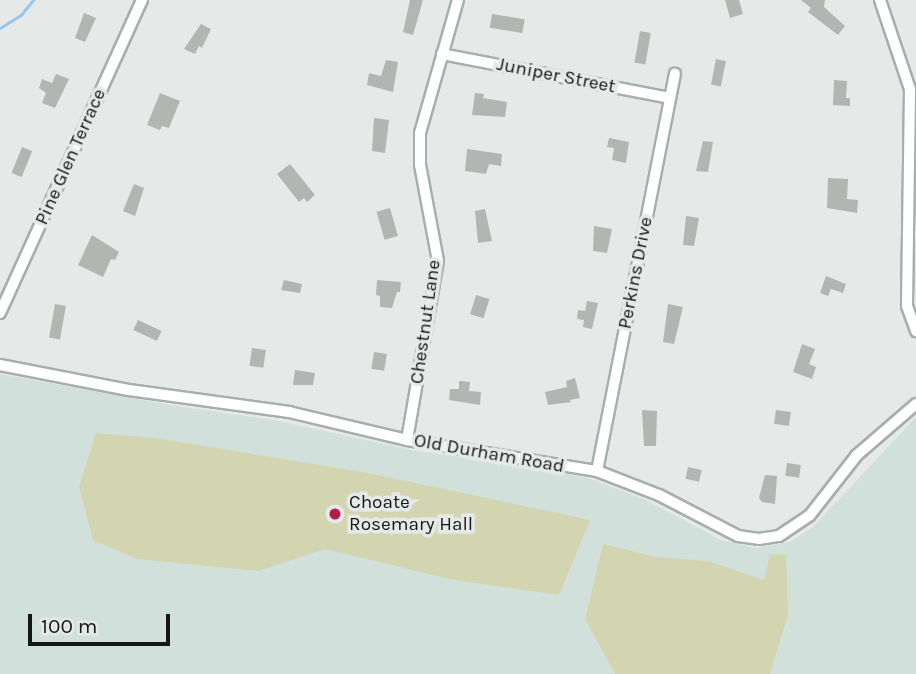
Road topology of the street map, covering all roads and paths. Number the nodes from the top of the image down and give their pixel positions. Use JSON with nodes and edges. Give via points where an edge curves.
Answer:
{"nodes":[{"id":1,"x":142,"y":0,"type":"edge"},
{"id":2,"x":458,"y":0,"type":"edge"},
{"id":3,"x":880,"y":0,"type":"edge"},
{"id":4,"x":442,"y":54,"type":"junction"},
{"id":5,"x":675,"y":74,"type":"dead end"},
{"id":6,"x":913,"y":88,"type":"edge"},
{"id":7,"x":670,"y":98,"type":"junction"},
{"id":8,"x":0,"y":313,"type":"edge"},
{"id":9,"x":916,"y":331,"type":"edge"},
{"id":10,"x":0,"y":365,"type":"edge"},
{"id":11,"x":916,"y":404,"type":"edge"},
{"id":12,"x":407,"y":440,"type":"junction"},
{"id":13,"x":597,"y":471,"type":"junction"}],
"edges":[{"from":1,"to":8,"type":"street","name":"Pine Glen Terrace"},
{"from":2,"to":4,"type":"street","name":"Chestnut Lane"},
{"from":3,"to":6,"type":"street"},
{"from":4,"to":7,"type":"street","name":"Juniper Street"},
{"from":4,"to":12,"type":"street","name":"Chestnut Lane","via":[[420,133],[420,165],[438,261]]},
{"from":5,"to":7,"type":"street","name":"Perkins Drive"},
{"from":6,"to":9,"type":"street","via":[[908,306]]},
{"from":7,"to":13,"type":"street","name":"Perkins Drive"},
{"from":10,"to":12,"type":"street","name":"Old Durham Road","via":[[129,390],[289,412]]},
{"from":11,"to":13,"type":"street","name":"Old Durham Road","via":[[858,455],[810,514],[779,536],[738,536],[659,495]]},
{"from":12,"to":13,"type":"street","name":"Old Durham Road"}]}
